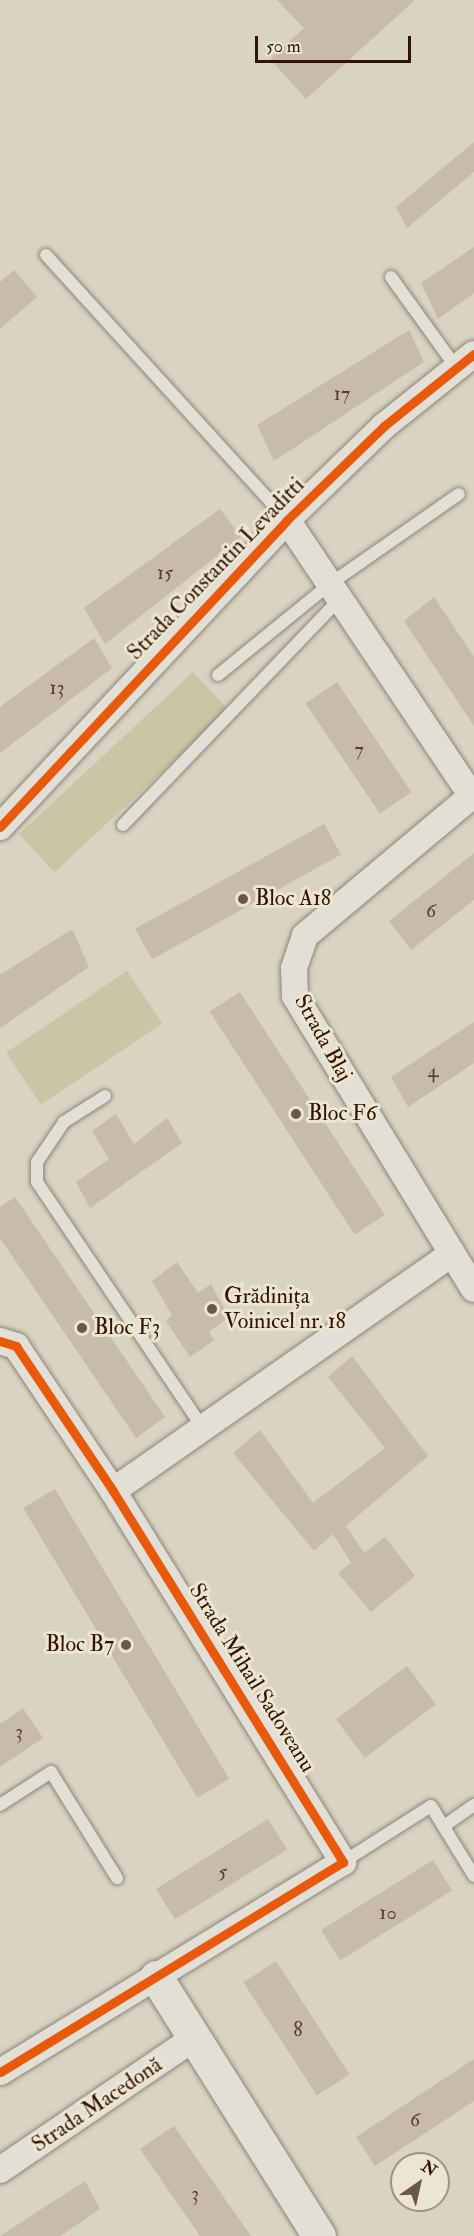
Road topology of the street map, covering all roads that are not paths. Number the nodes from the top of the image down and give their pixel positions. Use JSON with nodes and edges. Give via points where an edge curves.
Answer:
{"nodes":[{"id":1,"x":46,"y":255,"type":"dead end"},
{"id":2,"x":391,"y":277,"type":"dead end"},
{"id":3,"x":465,"y":360,"type":"edge"},
{"id":4,"x":459,"y":494,"type":"dead end"},
{"id":5,"x":287,"y":520,"type":"junction"},
{"id":6,"x":335,"y":592,"type":"junction"},
{"id":7,"x":218,"y":675,"type":"dead end"},
{"id":8,"x":473,"y":795,"type":"edge"},
{"id":9,"x":123,"y":825,"type":"dead end"},
{"id":10,"x":0,"y":827,"type":"edge"},
{"id":11,"x":105,"y":1096,"type":"dead end"},
{"id":12,"x":450,"y":1255,"type":"junction"},
{"id":13,"x":474,"y":1289,"type":"edge"},
{"id":14,"x":0,"y":1341,"type":"edge"},
{"id":15,"x":202,"y":1427,"type":"junction"},
{"id":16,"x":113,"y":1491,"type":"junction"},
{"id":17,"x":0,"y":1805,"type":"edge"},
{"id":18,"x":474,"y":1805,"type":"edge"},
{"id":19,"x":444,"y":1827,"type":"junction"},
{"id":20,"x":343,"y":1862,"type":"junction"},
{"id":21,"x":474,"y":1876,"type":"edge"},
{"id":22,"x":117,"y":1878,"type":"dead end"},
{"id":23,"x":156,"y":1977,"type":"junction"},
{"id":24,"x":193,"y":2038,"type":"junction"},
{"id":25,"x":0,"y":2072,"type":"edge"},
{"id":26,"x":0,"y":2170,"type":"edge"},
{"id":27,"x":319,"y":2236,"type":"edge"}],
"edges":[{"from":1,"to":5,"type":"lane"},
{"from":2,"to":3,"type":"lane"},
{"from":3,"to":5,"type":"street","name":"Strada Constantin Levaditti","via":[[384,426]]},
{"from":4,"to":6,"type":"lane"},
{"from":5,"to":6,"type":"street","name":"Strada Blaj"},
{"from":5,"to":10,"type":"street","name":"Strada Constantin Levaditti"},
{"from":6,"to":7,"type":"lane"},
{"from":6,"to":8,"type":"street","name":"Strada Blaj"},
{"from":6,"to":9,"type":"lane"},
{"from":8,"to":12,"type":"street","name":"Strada Blaj","via":[[305,936],[294,968],[295,996]]},
{"from":11,"to":15,"type":"lane","via":[[64,1122],[37,1162],[37,1182]]},
{"from":12,"to":13,"type":"street","name":"Strada Blaj"},
{"from":12,"to":15,"type":"street"},
{"from":14,"to":16,"type":"street","name":"Strada Mihail Sadoveanu","via":[[16,1346]]},
{"from":15,"to":16,"type":"street"},
{"from":16,"to":20,"type":"street","name":"Strada Mihail Sadoveanu"},
{"from":17,"to":22,"type":"lane","via":[[51,1772]]},
{"from":18,"to":19,"type":"lane"},
{"from":19,"to":20,"type":"lane","via":[[431,1806]]},
{"from":19,"to":21,"type":"lane"},
{"from":20,"to":23,"type":"street"},
{"from":23,"to":24,"type":"street"},
{"from":23,"to":25,"type":"street"},
{"from":24,"to":26,"type":"street","name":"Strada Macedonă"},
{"from":24,"to":27,"type":"street"}]}
